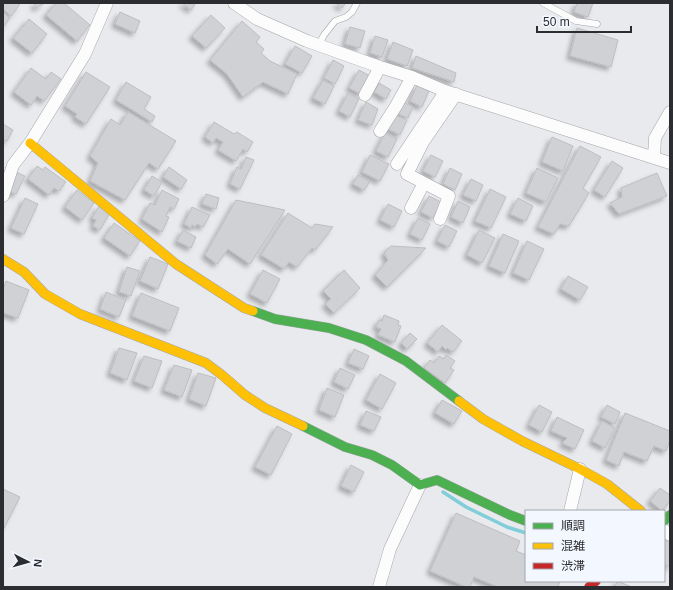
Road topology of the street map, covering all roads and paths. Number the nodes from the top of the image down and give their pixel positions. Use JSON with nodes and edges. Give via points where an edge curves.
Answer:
{"nodes":[{"id":1,"x":107,"y":3,"type":"edge"},
{"id":2,"x":234,"y":3,"type":"edge"},
{"id":3,"x":357,"y":3,"type":"edge"},
{"id":4,"x":544,"y":3,"type":"edge"},
{"id":5,"x":597,"y":24,"type":"dead end"},
{"id":6,"x":319,"y":44,"type":"junction"},
{"id":7,"x":380,"y":67,"type":"junction"},
{"id":8,"x":412,"y":77,"type":"junction"},
{"id":9,"x":444,"y":91,"type":"junction"},
{"id":10,"x":456,"y":94,"type":"junction"},
{"id":11,"x":365,"y":95,"type":"dead end"},
{"id":12,"x":670,"y":112,"type":"edge"},
{"id":13,"x":380,"y":131,"type":"dead end"},
{"id":14,"x":30,"y":143,"type":"junction"},
{"id":15,"x":654,"y":158,"type":"junction"},
{"id":16,"x":670,"y":163,"type":"edge"},
{"id":17,"x":397,"y":164,"type":"dead end"},
{"id":18,"x":424,"y":183,"type":"junction"},
{"id":19,"x":3,"y":196,"type":"edge"},
{"id":20,"x":411,"y":208,"type":"dead end"},
{"id":21,"x":440,"y":219,"type":"dead end"},
{"id":22,"x":3,"y":259,"type":"edge"},
{"id":23,"x":580,"y":469,"type":"junction"},
{"id":24,"x":420,"y":485,"type":"junction"},
{"id":25,"x":570,"y":510,"type":"edge"},
{"id":26,"x":640,"y":510,"type":"edge"},
{"id":27,"x":525,"y":521,"type":"edge"},
{"id":28,"x":379,"y":587,"type":"edge"}],
"edges":[{"from":1,"to":14,"type":"street","via":[[85,54]]},
{"from":2,"to":6,"type":"street","via":[[258,19]]},
{"from":3,"to":6,"type":"lane","via":[[346,17],[335,21]]},
{"from":4,"to":5,"type":"lane","via":[[576,21]]},
{"from":6,"to":7,"type":"street"},
{"from":7,"to":8,"type":"street"},
{"from":7,"to":11,"type":"street"},
{"from":8,"to":9,"type":"street"},
{"from":8,"to":13,"type":"street"},
{"from":9,"to":10,"type":"street"},
{"from":9,"to":17,"type":"street"},
{"from":10,"to":15,"type":"street"},
{"from":10,"to":18,"type":"street","via":[[423,142],[407,174]]},
{"from":12,"to":15,"type":"street","via":[[655,138]]},
{"from":14,"to":19,"type":"street","via":[[13,165]]},
{"from":14,"to":23,"type":"street","via":[[176,264],[244,308],[275,319],[329,328],[366,340],[406,361],[483,419]]},
{"from":15,"to":16,"type":"street"},
{"from":18,"to":20,"type":"street"},
{"from":18,"to":21,"type":"street","via":[[449,196]]},
{"from":22,"to":24,"type":"street","via":[[24,272],[45,294],[80,314],[206,363],[265,408],[345,446],[372,455],[392,465]]},
{"from":23,"to":25,"type":"street"},
{"from":23,"to":26,"type":"street","via":[[607,484]]},
{"from":24,"to":27,"type":"street","via":[[437,480]]},
{"from":24,"to":28,"type":"street","via":[[390,548]]}]}
